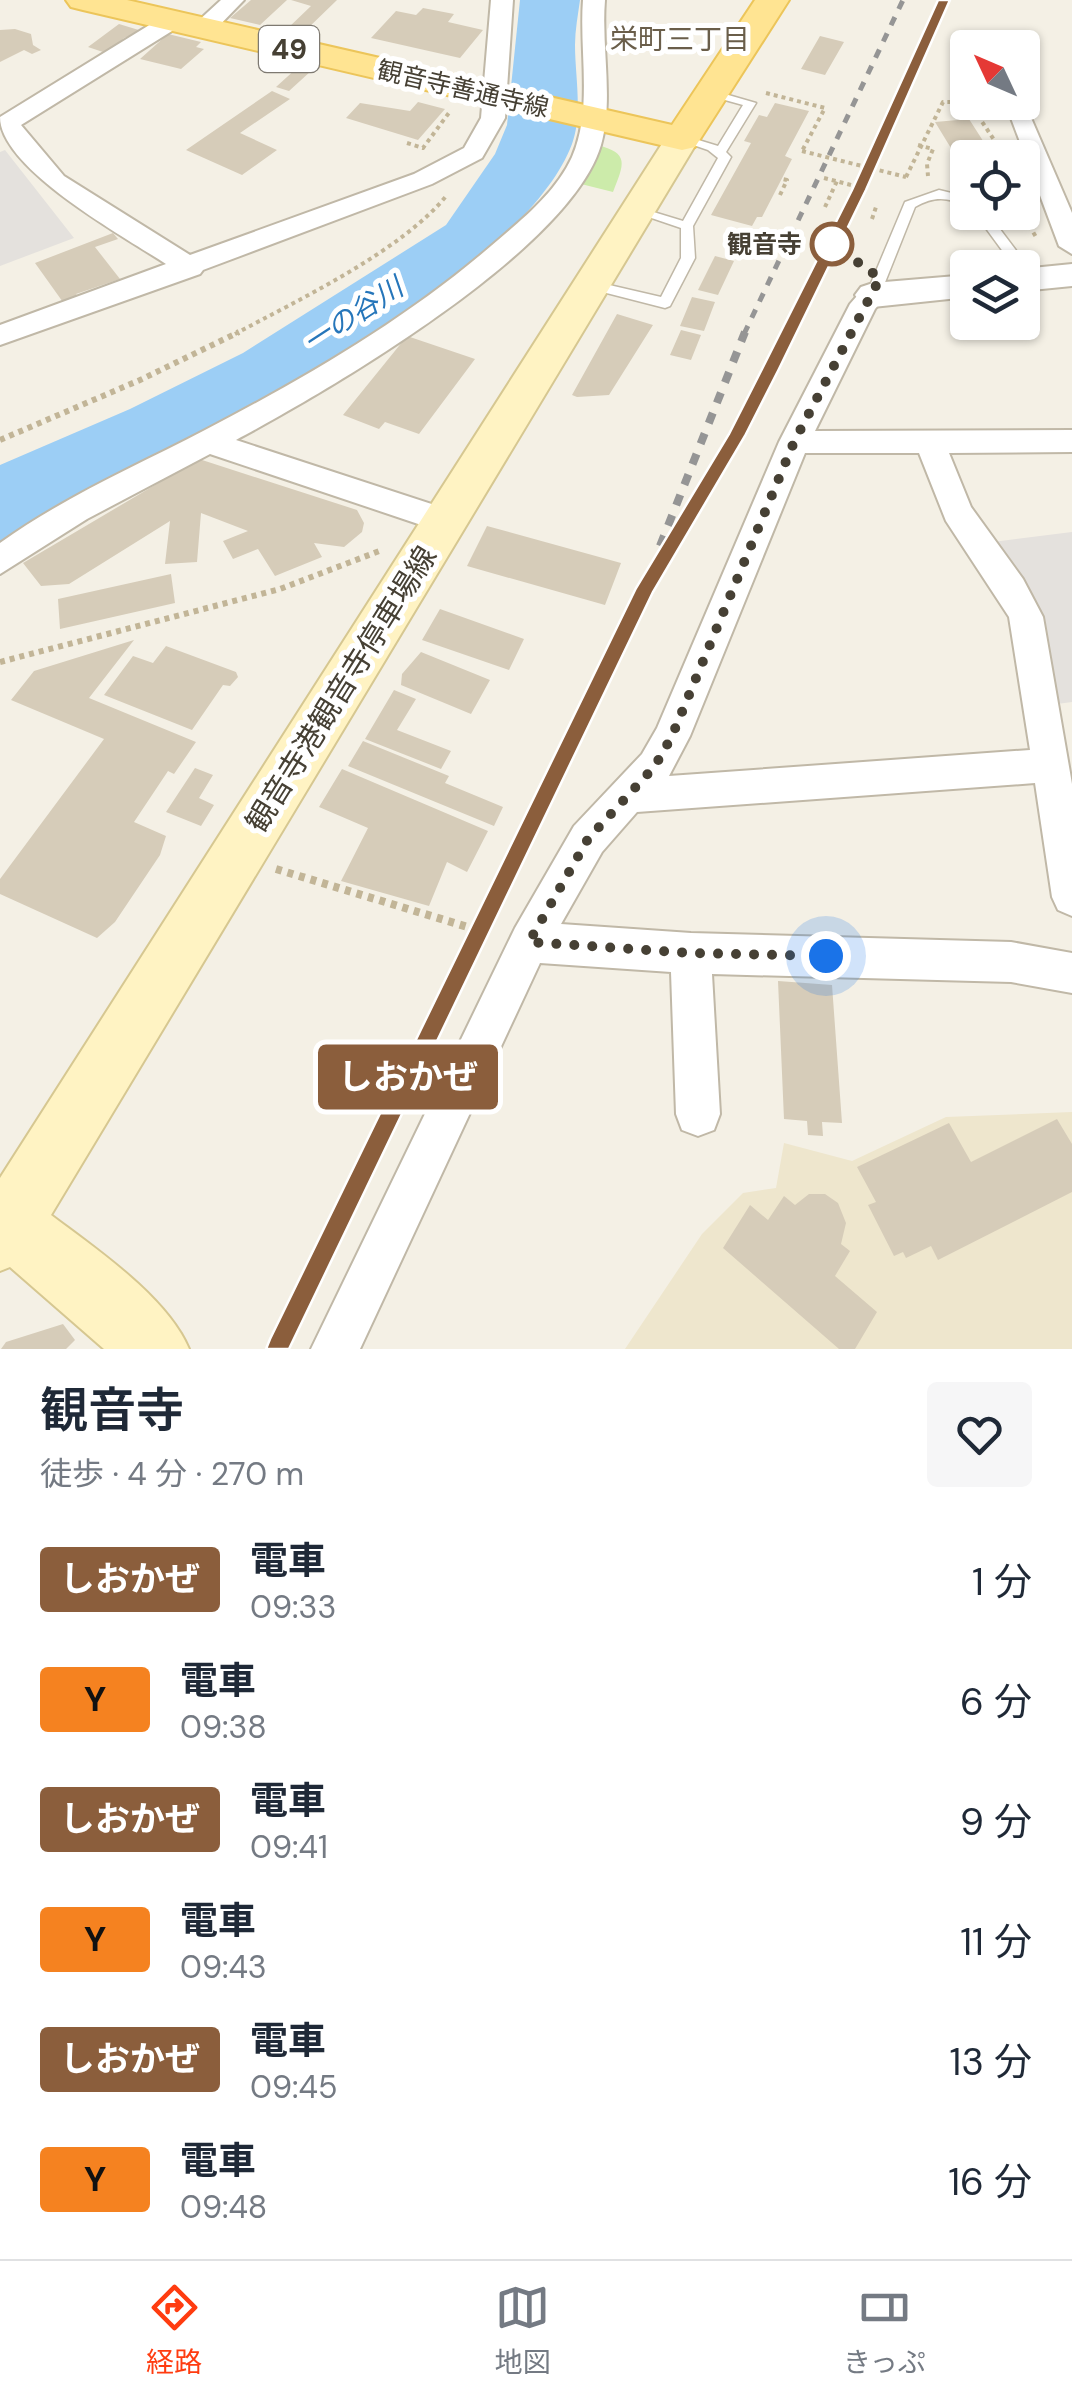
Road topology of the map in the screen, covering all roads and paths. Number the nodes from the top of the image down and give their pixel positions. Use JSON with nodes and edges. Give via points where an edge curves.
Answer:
{"nodes":[{"id":1,"x":83,"y":0,"type":"edge"},
{"id":2,"x":234,"y":0,"type":"edge"},
{"id":3,"x":502,"y":0,"type":"edge"},
{"id":4,"x":594,"y":0,"type":"edge"},
{"id":5,"x":772,"y":0,"type":"edge"},
{"id":6,"x":188,"y":24,"type":"junction"},
{"id":7,"x":496,"y":98,"type":"junction"},
{"id":8,"x":783,"y":98,"type":"dead end"},
{"id":9,"x":457,"y":102,"type":"dead end"},
{"id":10,"x":950,"y":102,"type":"edge"},
{"id":11,"x":592,"y":119,"type":"junction"},
{"id":12,"x":1023,"y":120,"type":"edge"},
{"id":13,"x":4,"y":125,"type":"edge"},
{"id":14,"x":406,"y":144,"type":"dead end"},
{"id":15,"x":701,"y":145,"type":"junction"},
{"id":16,"x":918,"y":146,"type":"junction"},
{"id":17,"x":473,"y":152,"type":"junction"},
{"id":18,"x":928,"y":176,"type":"dead end"},
{"id":19,"x":824,"y":178,"type":"dead end"},
{"id":20,"x":782,"y":179,"type":"dead end"},
{"id":21,"x":837,"y":181,"type":"junction"},
{"id":22,"x":852,"y":185,"type":"dead end"},
{"id":23,"x":950,"y":193,"type":"edge"},
{"id":24,"x":780,"y":195,"type":"dead end"},
{"id":25,"x":877,"y":204,"type":"dead end"},
{"id":26,"x":825,"y":207,"type":"dead end"},
{"id":27,"x":638,"y":211,"type":"junction"},
{"id":28,"x":872,"y":218,"type":"dead end"},
{"id":29,"x":687,"y":226,"type":"junction"},
{"id":30,"x":1072,"y":246,"type":"edge"},
{"id":31,"x":191,"y":268,"type":"junction"},
{"id":32,"x":1040,"y":274,"type":"edge"},
{"id":33,"x":1072,"y":275,"type":"edge"},
{"id":34,"x":592,"y":284,"type":"junction"},
{"id":35,"x":950,"y":288,"type":"edge"},
{"id":36,"x":873,"y":295,"type":"junction"},
{"id":37,"x":0,"y":335,"type":"edge"},
{"id":38,"x":0,"y":440,"type":"edge"},
{"id":39,"x":1072,"y":441,"type":"edge"},
{"id":40,"x":208,"y":442,"type":"junction"},
{"id":41,"x":794,"y":442,"type":"junction"},
{"id":42,"x":930,"y":442,"type":"junction"},
{"id":43,"x":445,"y":521,"type":"junction"},
{"id":44,"x":386,"y":548,"type":"dead end"},
{"id":45,"x":0,"y":561,"type":"edge"},
{"id":46,"x":0,"y":662,"type":"edge"},
{"id":47,"x":1050,"y":765,"type":"junction"},
{"id":48,"x":628,"y":796,"type":"junction"},
{"id":49,"x":236,"y":858,"type":"junction"},
{"id":50,"x":1072,"y":896,"type":"edge"},
{"id":51,"x":529,"y":942,"type":"junction"},
{"id":52,"x":691,"y":953,"type":"junction"},
{"id":53,"x":1072,"y":974,"type":"edge"},
{"id":54,"x":698,"y":1114,"type":"dead end"},
{"id":55,"x":3,"y":1226,"type":"edge"},
{"id":56,"x":154,"y":1349,"type":"edge"},
{"id":57,"x":335,"y":1349,"type":"edge"}],
"edges":[{"from":1,"to":6,"type":"main road","name":"観音寺善通寺線","number":"49"},
{"from":2,"to":6,"type":"street"},
{"from":3,"to":7,"type":"street"},
{"from":4,"to":11,"type":"street"},
{"from":5,"to":15,"type":"main road","via":[[711,93]]},
{"from":6,"to":7,"type":"main road","name":"観音寺善通寺線","number":"49"},
{"from":6,"to":13,"type":"street"},
{"from":7,"to":11,"type":"main road","name":"観音寺善通寺線","number":"49"},
{"from":7,"to":17,"type":"street","via":[[493,118]]},
{"from":8,"to":16,"type":"path","bridge":true,"via":[[825,108],[802,151],[906,177]]},
{"from":9,"to":14,"type":"path","via":[[422,148]]},
{"from":10,"to":16,"type":"path","via":[[943,102]]},
{"from":11,"to":15,"type":"main road","name":"観音寺善通寺線","number":"49"},
{"from":11,"to":40,"type":"street","via":[[572,181],[500,254],[363,352]]},
{"from":12,"to":30,"type":"street"},
{"from":13,"to":31,"type":"street","via":[[56,181]]},
{"from":15,"to":27,"type":"main road","name":"観音寺港観音寺停車場線"},
{"from":15,"to":29,"type":"lane","via":[[724,157]]},
{"from":16,"to":18,"type":"path","via":[[933,149]]},
{"from":17,"to":31,"type":"street","via":[[423,179]]},
{"from":17,"to":38,"type":"path","via":[[433,215],[346,271],[215,346]]},
{"from":19,"to":21,"type":"path"},
{"from":20,"to":24,"type":"path","via":[[788,180]]},
{"from":21,"to":22,"type":"path"},
{"from":21,"to":26,"type":"path"},
{"from":23,"to":36,"type":"lane","via":[[910,205]]},
{"from":25,"to":28,"type":"path"},
{"from":27,"to":29,"type":"lane"},
{"from":27,"to":34,"type":"main road","name":"観音寺港観音寺停車場線"},
{"from":29,"to":34,"type":"lane","via":[[688,258],[664,304]]},
{"from":31,"to":37,"type":"street"},
{"from":32,"to":33,"type":"street"},
{"from":34,"to":43,"type":"main road","name":"観音寺港観音寺停車場線"},
{"from":35,"to":36,"type":"street"},
{"from":36,"to":41,"type":"street"},
{"from":39,"to":42,"type":"street"},
{"from":40,"to":43,"type":"street"},
{"from":40,"to":45,"type":"street","via":[[87,502]]},
{"from":41,"to":42,"type":"street"},
{"from":41,"to":48,"type":"street","via":[[672,736]]},
{"from":42,"to":47,"type":"street","via":[[956,512],[1026,617]]},
{"from":43,"to":49,"type":"main road","name":"観音寺港観音寺停車場線"},
{"from":44,"to":46,"type":"path","via":[[280,590]]},
{"from":47,"to":48,"type":"street"},
{"from":47,"to":50,"type":"street"},
{"from":48,"to":51,"type":"street","via":[[588,839]]},
{"from":49,"to":51,"type":"path"},
{"from":49,"to":55,"type":"main road","name":"観音寺港観音寺停車場線"},
{"from":51,"to":52,"type":"street"},
{"from":51,"to":57,"type":"street"},
{"from":52,"to":53,"type":"street","via":[[1011,962]]},
{"from":52,"to":54,"type":"street"},
{"from":55,"to":56,"type":"main road","via":[[76,1276]]}]}
